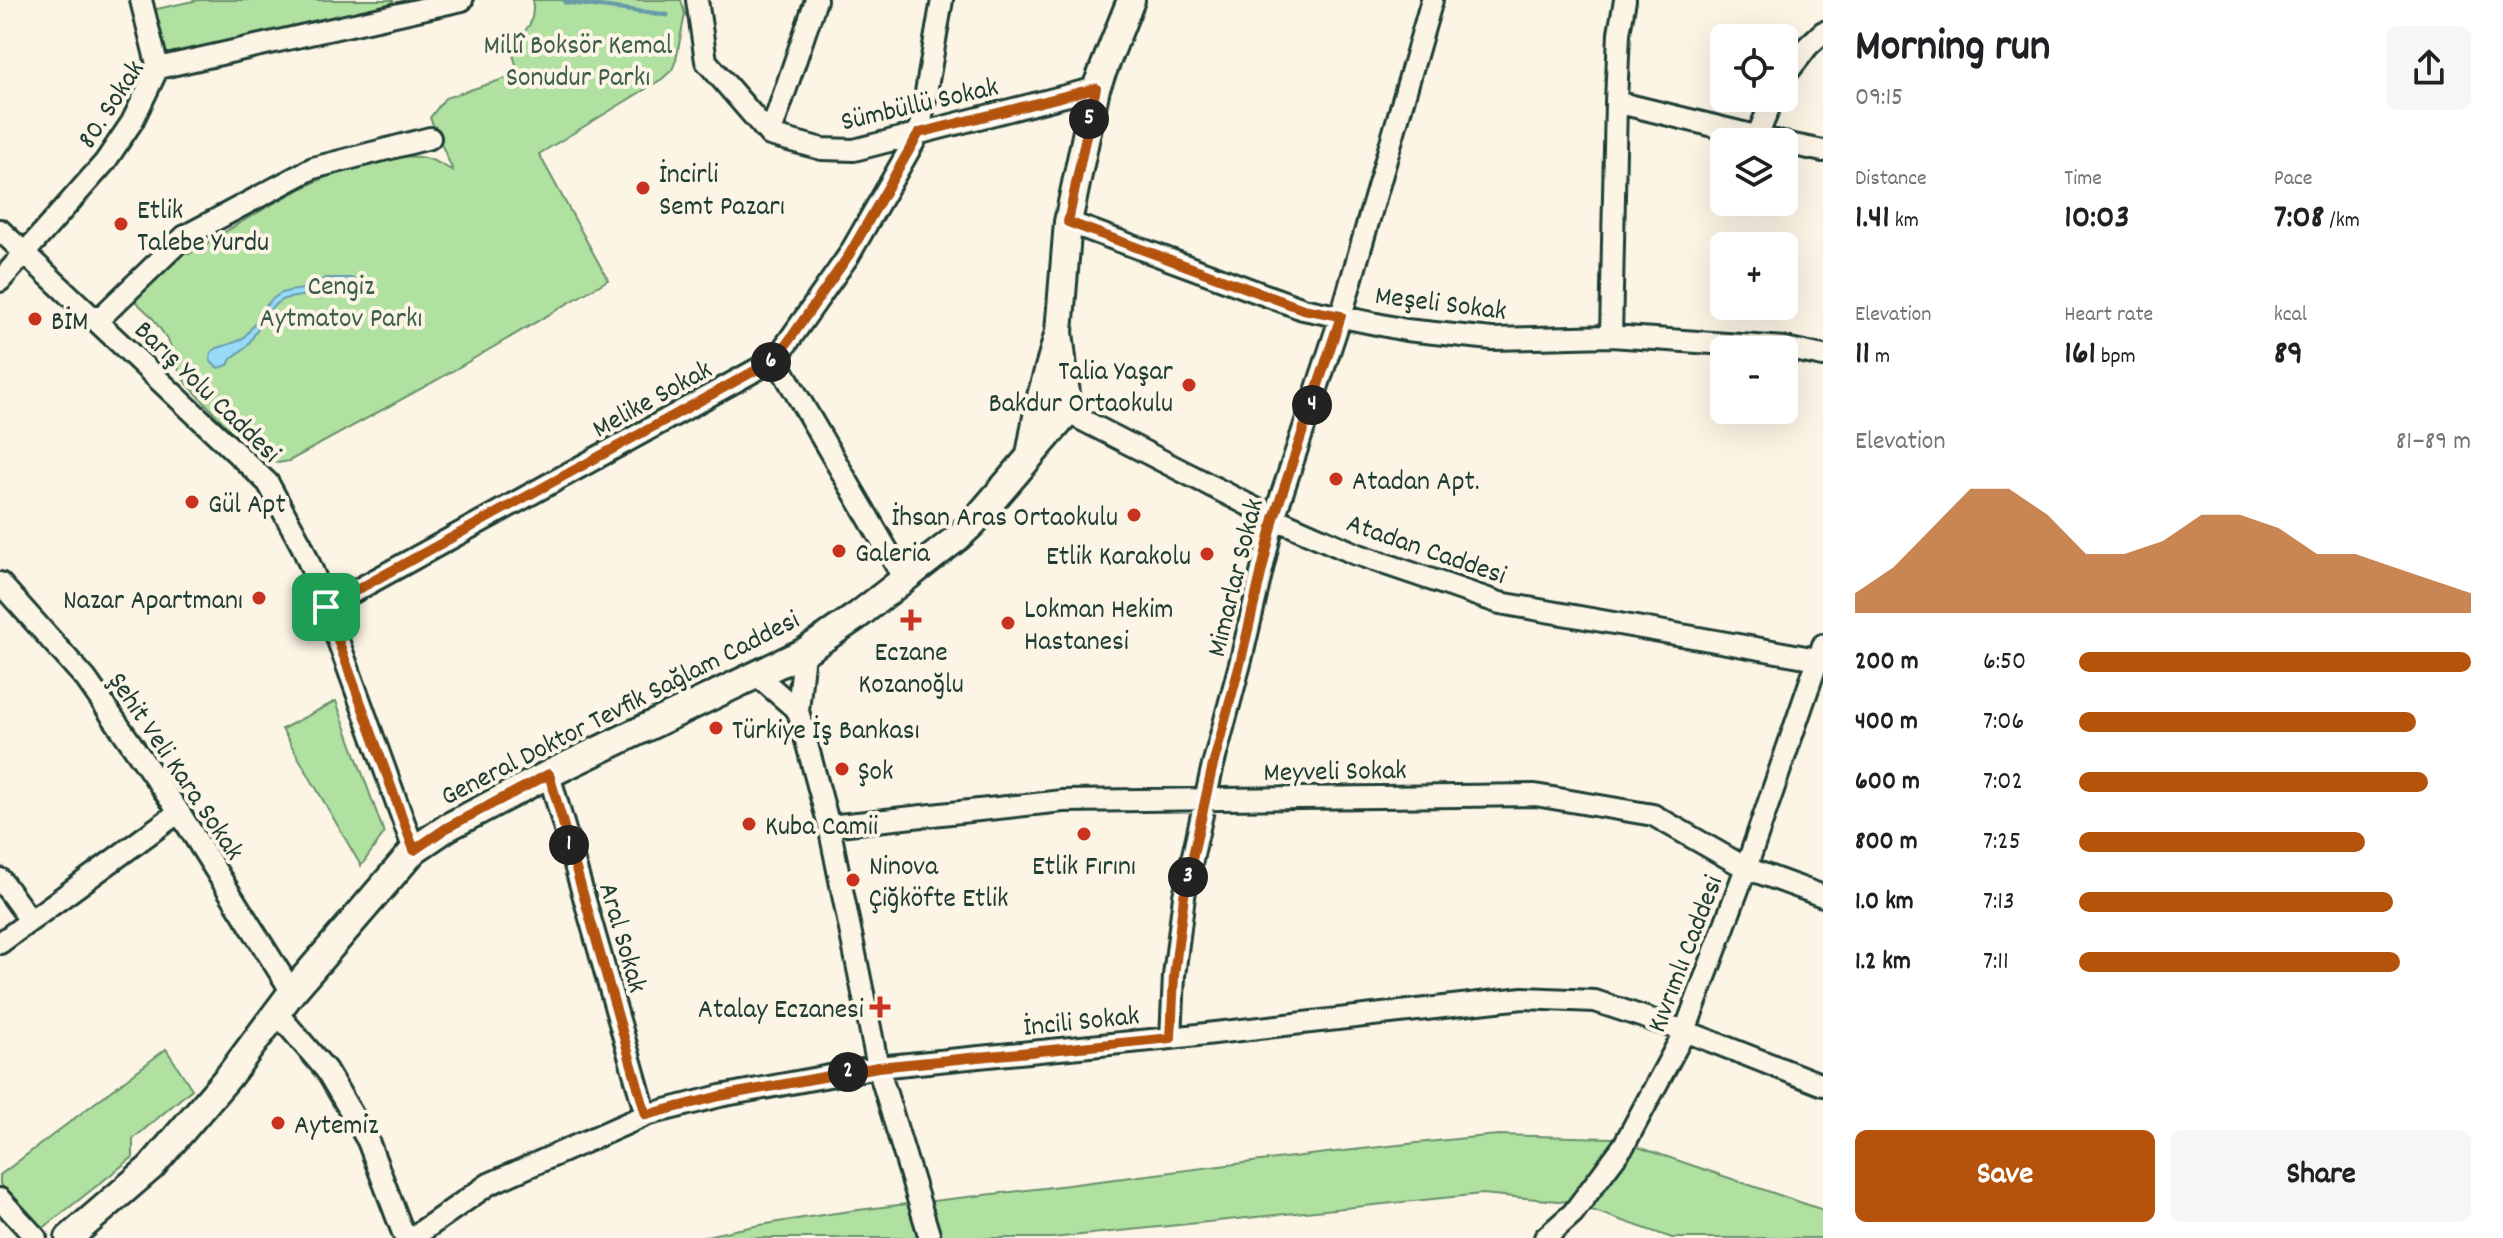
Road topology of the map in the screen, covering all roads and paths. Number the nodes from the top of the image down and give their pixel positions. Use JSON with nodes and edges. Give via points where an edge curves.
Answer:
{"nodes":[{"id":1,"x":141,"y":0,"type":"edge"},
{"id":2,"x":462,"y":0,"type":"edge"},
{"id":3,"x":697,"y":0,"type":"edge"},
{"id":4,"x":816,"y":0,"type":"edge"},
{"id":5,"x":942,"y":0,"type":"edge"},
{"id":6,"x":1131,"y":0,"type":"edge"},
{"id":7,"x":1432,"y":0,"type":"edge"},
{"id":8,"x":1625,"y":0,"type":"edge"},
{"id":9,"x":1823,"y":32,"type":"edge"},
{"id":10,"x":1798,"y":59,"type":"edge"},
{"id":11,"x":158,"y":68,"type":"junction"},
{"id":12,"x":1096,"y":88,"type":"junction"},
{"id":13,"x":1616,"y":102,"type":"junction"},
{"id":14,"x":1721,"y":128,"type":"edge"},
{"id":15,"x":919,"y":133,"type":"junction"},
{"id":16,"x":770,"y":135,"type":"junction"},
{"id":17,"x":430,"y":138,"type":"dead end"},
{"id":18,"x":1798,"y":146,"type":"edge"},
{"id":19,"x":1823,"y":151,"type":"edge"},
{"id":20,"x":1068,"y":222,"type":"junction"},
{"id":21,"x":0,"y":230,"type":"edge"},
{"id":22,"x":26,"y":254,"type":"junction"},
{"id":23,"x":0,"y":281,"type":"edge"},
{"id":24,"x":1341,"y":316,"type":"junction"},
{"id":25,"x":97,"y":321,"type":"junction"},
{"id":26,"x":1059,"y":332,"type":"junction"},
{"id":27,"x":1611,"y":336,"type":"junction"},
{"id":28,"x":1823,"y":356,"type":"edge"},
{"id":29,"x":776,"y":359,"type":"junction"},
{"id":30,"x":1040,"y":400,"type":"junction"},
{"id":31,"x":1068,"y":412,"type":"junction"},
{"id":32,"x":1030,"y":457,"type":"junction"},
{"id":33,"x":1274,"y":518,"type":"junction"},
{"id":34,"x":904,"y":579,"type":"junction"},
{"id":35,"x":0,"y":583,"type":"edge"},
{"id":36,"x":326,"y":607,"type":"junction"},
{"id":37,"x":804,"y":652,"type":"junction"},
{"id":38,"x":1821,"y":654,"type":"edge"},
{"id":39,"x":758,"y":676,"type":"junction"},
{"id":40,"x":798,"y":711,"type":"junction"},
{"id":41,"x":549,"y":774,"type":"junction"},
{"id":42,"x":1206,"y":798,"type":"junction"},
{"id":43,"x":179,"y":812,"type":"junction"},
{"id":44,"x":829,"y":826,"type":"junction"},
{"id":45,"x":414,"y":850,"type":"junction"},
{"id":46,"x":1746,"y":868,"type":"junction"},
{"id":47,"x":0,"y":879,"type":"edge"},
{"id":48,"x":1823,"y":896,"type":"edge"},
{"id":49,"x":30,"y":920,"type":"junction"},
{"id":50,"x":0,"y":943,"type":"edge"},
{"id":51,"x":284,"y":1002,"type":"junction"},
{"id":52,"x":1685,"y":1031,"type":"junction"},
{"id":53,"x":1171,"y":1038,"type":"junction"},
{"id":54,"x":878,"y":1067,"type":"junction"},
{"id":55,"x":1823,"y":1085,"type":"edge"},
{"id":56,"x":646,"y":1115,"type":"junction"},
{"id":57,"x":0,"y":1199,"type":"edge"},
{"id":58,"x":36,"y":1238,"type":"edge"},
{"id":59,"x":69,"y":1238,"type":"edge"},
{"id":60,"x":405,"y":1238,"type":"edge"},
{"id":61,"x":412,"y":1238,"type":"edge"},
{"id":62,"x":930,"y":1238,"type":"edge"},
{"id":63,"x":1545,"y":1238,"type":"edge"}],
"edges":[{"from":1,"to":11,"type":"street"},
{"from":2,"to":11,"type":"street","name":"80. Sokak"},
{"from":3,"to":16,"type":"street","via":[[706,61]]},
{"from":4,"to":16,"type":"street"},
{"from":5,"to":15,"type":"street","name":"Melike Sokak"},
{"from":6,"to":12,"type":"main road"},
{"from":7,"to":24,"type":"street","name":"Mimarlar Sokak"},
{"from":8,"to":13,"type":"street"},
{"from":9,"to":10,"type":"street"},
{"from":11,"to":22,"type":"street","name":"80. Sokak","via":[[119,144]]},
{"from":12,"to":15,"type":"street","name":"Sümbüllü Sokak"},
{"from":12,"to":20,"type":"main road"},
{"from":13,"to":14,"type":"street"},
{"from":13,"to":27,"type":"street"},
{"from":15,"to":16,"type":"street","name":"Sümbüllü Sokak","via":[[854,150],[822,149]]},
{"from":15,"to":29,"type":"street","name":"Melike Sokak","via":[[849,255]]},
{"from":17,"to":25,"type":"street","via":[[313,168],[185,236]]},
{"from":18,"to":19,"type":"street"},
{"from":20,"to":24,"type":"street","name":"Meşeli Sokak","via":[[1303,309]]},
{"from":20,"to":26,"type":"main road"},
{"from":21,"to":22,"type":"street","name":"Barış Yolu Caddesi"},
{"from":22,"to":23,"type":"street","name":"80. Sokak"},
{"from":22,"to":25,"type":"street","name":"Barış Yolu Caddesi"},
{"from":24,"to":27,"type":"street","name":"Meşeli Sokak","via":[[1406,330],[1492,339]]},
{"from":24,"to":33,"type":"street","name":"Mimarlar Sokak"},
{"from":25,"to":36,"type":"street","name":"Barış Yolu Caddesi","via":[[268,483],[302,546]]},
{"from":26,"to":30,"type":"main road"},
{"from":26,"to":31,"type":"main road"},
{"from":27,"to":28,"type":"street","name":"Meşeli Sokak","via":[[1785,348]]},
{"from":29,"to":34,"type":"street"},
{"from":29,"to":36,"type":"street","name":"Melike Sokak"},
{"from":30,"to":31,"type":"street","name":"Atadan Caddesi"},
{"from":30,"to":32,"type":"main road"},
{"from":31,"to":32,"type":"main road","name":"General Doktor Tevfik Sağlam Caddesi"},
{"from":31,"to":33,"type":"street","name":"Atadan Caddesi"},
{"from":32,"to":34,"type":"main road","name":"General Doktor Tevfik Sağlam Caddesi","via":[[965,530]]},
{"from":33,"to":38,"type":"street","name":"Atadan Caddesi","via":[[1356,554],[1500,603]]},
{"from":33,"to":42,"type":"street","name":"Mimarlar Sokak"},
{"from":34,"to":37,"type":"main road","name":"General Doktor Tevfik Sağlam Caddesi"},
{"from":35,"to":43,"type":"street","name":"Şehit Veli Kara Sokak","via":[[86,679]]},
{"from":36,"to":45,"type":"street","name":"Barış Yolu Caddesi"},
{"from":37,"to":39,"type":"main road","name":"General Doktor Tevfik Sağlam Caddesi"},
{"from":37,"to":40,"type":"street"},
{"from":38,"to":46,"type":"street","name":"Kıvrımlı Caddesi"},
{"from":39,"to":40,"type":"street"},
{"from":39,"to":41,"type":"main road","name":"General Doktor Tevfik Sağlam Caddesi"},
{"from":40,"to":44,"type":"street"},
{"from":41,"to":45,"type":"main road","name":"General Doktor Tevfik Sağlam Caddesi"},
{"from":41,"to":56,"type":"street","name":"Aral Sokak"},
{"from":42,"to":44,"type":"street","name":"Meyveli Sokak","via":[[1063,801]]},
{"from":42,"to":46,"type":"street","name":"Meyveli Sokak","via":[[1535,795],[1653,815]]},
{"from":42,"to":53,"type":"street","name":"Mimarlar Sokak","via":[[1184,896]]},
{"from":43,"to":49,"type":"street"},
{"from":43,"to":51,"type":"street","name":"Şehit Veli Kara Sokak"},
{"from":44,"to":54,"type":"street"},
{"from":45,"to":51,"type":"main road","name":"General Doktor Tevfik Sağlam Caddesi"},
{"from":46,"to":48,"type":"street","name":"Meyveli Sokak"},
{"from":46,"to":52,"type":"street","name":"Kıvrımlı Caddesi"},
{"from":47,"to":49,"type":"street"},
{"from":49,"to":50,"type":"street"},
{"from":51,"to":59,"type":"main road","name":"General Doktor Tevfik Sağlam Caddesi","via":[[151,1167]]},
{"from":51,"to":60,"type":"street","name":"Şehit Veli Kara Sokak","via":[[368,1141]]},
{"from":52,"to":53,"type":"street","name":"İncili Sokak","via":[[1595,1001],[1523,998]]},
{"from":52,"to":55,"type":"street","name":"İncili Sokak"},
{"from":52,"to":63,"type":"street","name":"Kıvrımlı Caddesi","via":[[1624,1145],[1573,1213]]},
{"from":53,"to":54,"type":"street","name":"İncili Sokak"},
{"from":54,"to":56,"type":"street","name":"İncili Sokak"},
{"from":54,"to":62,"type":"street"},
{"from":56,"to":61,"type":"street","name":"İncili Sokak","via":[[489,1184]]},
{"from":57,"to":58,"type":"street"}]}
